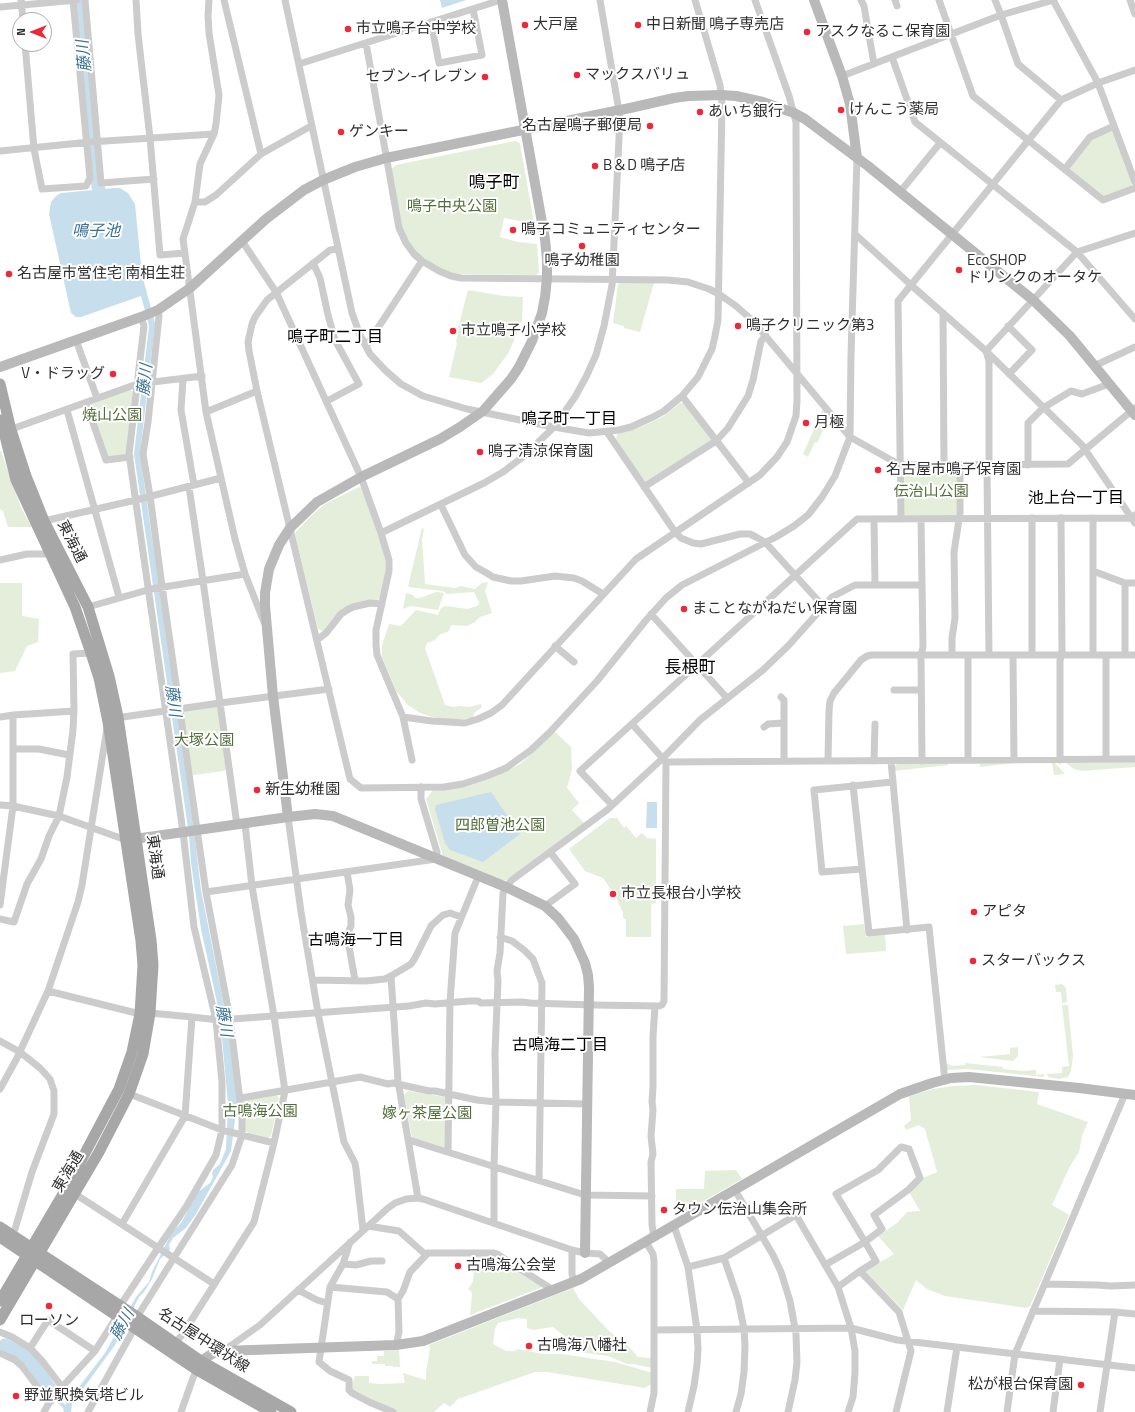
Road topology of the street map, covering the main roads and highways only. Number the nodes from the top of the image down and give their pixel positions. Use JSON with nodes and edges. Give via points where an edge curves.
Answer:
{"nodes":[{"id":1,"x":0,"y":384,"type":"edge"},
{"id":2,"x":0,"y":416,"type":"edge"},
{"id":3,"x":7,"y":431,"type":"junction"},
{"id":4,"x":113,"y":720,"type":"junction"},
{"id":5,"x":0,"y":1227,"type":"edge"},
{"id":6,"x":6,"y":1238,"type":"edge"},
{"id":7,"x":33,"y":1254,"type":"junction"},
{"id":8,"x":0,"y":1301,"type":"edge"},
{"id":9,"x":0,"y":1320,"type":"edge"},
{"id":10,"x":135,"y":1321,"type":"junction"},
{"id":11,"x":199,"y":1365,"type":"junction"},
{"id":12,"x":271,"y":1412,"type":"edge"},
{"id":13,"x":291,"y":1412,"type":"edge"}],
"edges":[{"from":1,"to":3,"type":"main road","name":"東海通"},
{"from":2,"to":3,"type":"main road","name":"東海通"},
{"from":3,"to":4,"type":"main road","name":"東海通","via":[[16,480],[75,607]]},
{"from":3,"to":4,"type":"main road","name":"東海通","via":[[44,521],[88,607],[109,676]]},
{"from":4,"to":7,"type":"main road","name":"東海通","via":[[153,959],[142,1054],[99,1152],[70,1191]]},
{"from":5,"to":6,"type":"main road","name":"名古屋中環状線"},
{"from":6,"to":7,"type":"main road","name":"名古屋中環状線"},
{"from":7,"to":8,"type":"main road","name":"東海通"},
{"from":7,"to":9,"type":"main road","name":"東海通"},
{"from":7,"to":10,"type":"main road","name":"名古屋中環状線"},
{"from":10,"to":11,"type":"main road","name":"名古屋中環状線"},
{"from":10,"to":11,"type":"main road","name":"名古屋中環状線","via":[[175,1343]]},
{"from":11,"to":12,"type":"main road","name":"名古屋中環状線"},
{"from":11,"to":13,"type":"main road","name":"名古屋中環状線"}]}
